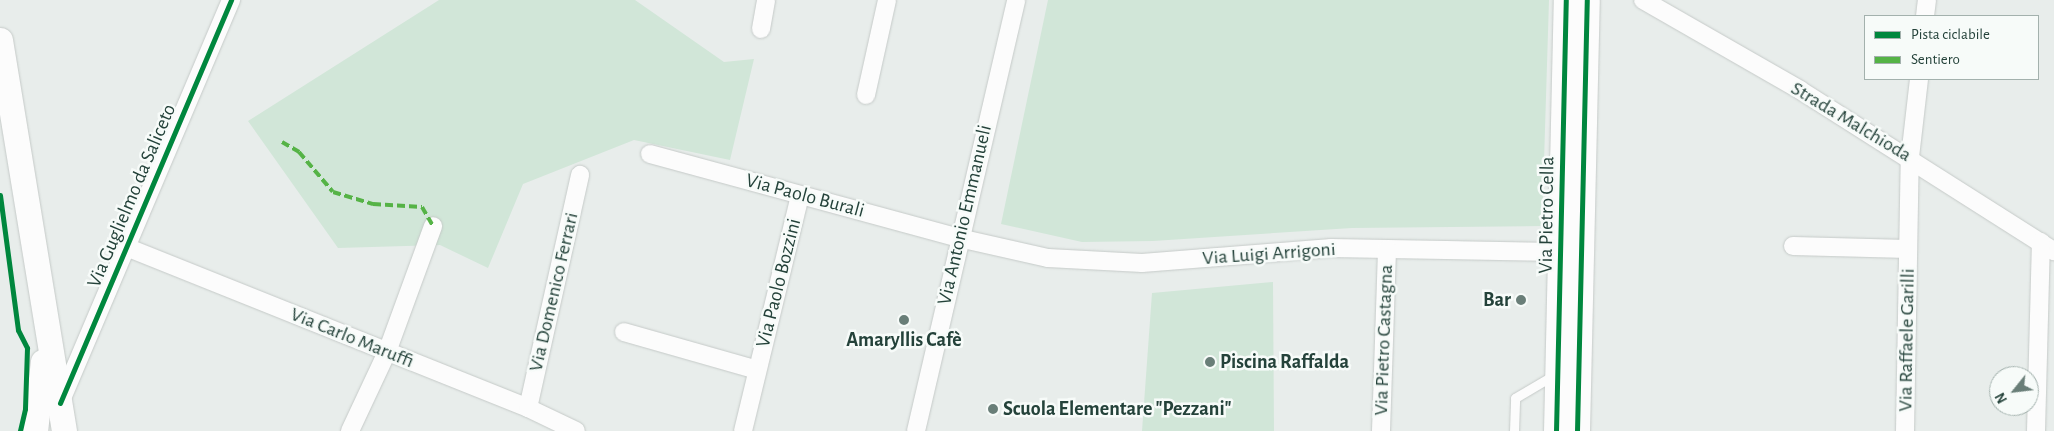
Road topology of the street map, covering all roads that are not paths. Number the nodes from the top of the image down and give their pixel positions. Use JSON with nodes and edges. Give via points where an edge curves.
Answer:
{"nodes":[{"id":1,"x":231,"y":0,"type":"edge"},
{"id":2,"x":766,"y":0,"type":"edge"},
{"id":3,"x":887,"y":0,"type":"edge"},
{"id":4,"x":1016,"y":0,"type":"edge"},
{"id":5,"x":1566,"y":0,"type":"edge"},
{"id":6,"x":1587,"y":0,"type":"edge"},
{"id":7,"x":1643,"y":0,"type":"edge"},
{"id":8,"x":1922,"y":0,"type":"edge"},
{"id":9,"x":1927,"y":0,"type":"edge"},
{"id":10,"x":1925,"y":15,"type":"edge"},
{"id":11,"x":761,"y":29,"type":"dead end"},
{"id":12,"x":0,"y":40,"type":"edge"},
{"id":13,"x":1918,"y":80,"type":"edge"},
{"id":14,"x":866,"y":95,"type":"dead end"},
{"id":15,"x":650,"y":154,"type":"dead end"},
{"id":16,"x":1910,"y":157,"type":"junction"},
{"id":17,"x":580,"y":175,"type":"dead end"},
{"id":18,"x":800,"y":196,"type":"junction"},
{"id":19,"x":433,"y":226,"type":"dead end"},
{"id":20,"x":959,"y":238,"type":"junction"},
{"id":21,"x":1793,"y":246,"type":"dead end"},
{"id":22,"x":2047,"y":246,"type":"edge"},
{"id":23,"x":126,"y":247,"type":"junction"},
{"id":24,"x":1387,"y":249,"type":"junction"},
{"id":25,"x":1908,"y":249,"type":"junction"},
{"id":26,"x":1571,"y":252,"type":"junction"},
{"id":27,"x":46,"y":316,"type":"junction"},
{"id":28,"x":624,"y":332,"type":"dead end"},
{"id":29,"x":388,"y":352,"type":"junction"},
{"id":30,"x":758,"y":370,"type":"junction"},
{"id":31,"x":1556,"y":374,"type":"junction"},
{"id":32,"x":60,"y":403,"type":"junction"},
{"id":33,"x":528,"y":408,"type":"junction"},
{"id":34,"x":35,"y":431,"type":"edge"},
{"id":35,"x":64,"y":431,"type":"edge"},
{"id":36,"x":350,"y":431,"type":"edge"},
{"id":37,"x":576,"y":431,"type":"edge"},
{"id":38,"x":743,"y":431,"type":"edge"},
{"id":39,"x":916,"y":431,"type":"edge"},
{"id":40,"x":1381,"y":431,"type":"edge"},
{"id":41,"x":1514,"y":431,"type":"edge"},
{"id":42,"x":1556,"y":431,"type":"edge"},
{"id":43,"x":1577,"y":431,"type":"edge"},
{"id":44,"x":1905,"y":431,"type":"edge"},
{"id":45,"x":2036,"y":431,"type":"edge"}],
"edges":[{"from":1,"to":23,"type":"street","name":"Via Guglielmo da Saliceto"},
{"from":2,"to":11,"type":"street"},
{"from":3,"to":14,"type":"street"},
{"from":4,"to":20,"type":"street","name":"Via Antonio Emmanueli"},
{"from":5,"to":26,"type":"main road","name":"Via Pietro Cella"},
{"from":6,"to":26,"type":"main road","name":"Via Pietro Cella"},
{"from":7,"to":16,"type":"street","name":"Strada Malchioda"},
{"from":8,"to":9,"type":"street"},
{"from":9,"to":10,"type":"street"},
{"from":12,"to":27,"type":"main road"},
{"from":13,"to":16,"type":"street","name":"Via Raffaele Garilli"},
{"from":15,"to":18,"type":"street","name":"Via Paolo Burali"},
{"from":16,"to":22,"type":"street","name":"Strada Malchioda"},
{"from":16,"to":25,"type":"street","name":"Via Raffaele Garilli"},
{"from":17,"to":33,"type":"street","name":"Via Domenico Ferrari"},
{"from":18,"to":20,"type":"street","name":"Via Paolo Burali"},
{"from":18,"to":30,"type":"street","name":"Via Paolo Bozzini"},
{"from":19,"to":29,"type":"street"},
{"from":20,"to":24,"type":"street","name":"Via Luigi Arrigoni","via":[[1048,258],[1142,263],[1331,248]]},
{"from":20,"to":39,"type":"street","name":"Via Antonio Emmanueli"},
{"from":21,"to":25,"type":"street","name":"Via Raffaele Garilli"},
{"from":22,"to":45,"type":"street"},
{"from":23,"to":29,"type":"street","name":"Via Carlo Maruffi"},
{"from":23,"to":32,"type":"street","name":"Via Guglielmo da Saliceto"},
{"from":24,"to":26,"type":"street","name":"Via Luigi Arrigoni"},
{"from":24,"to":40,"type":"street","name":"Via Pietro Castagna"},
{"from":25,"to":44,"type":"street","name":"Via Raffaele Garilli"},
{"from":26,"to":31,"type":"main road","name":"Via Pietro Cella"},
{"from":26,"to":43,"type":"main road","name":"Via Pietro Cella"},
{"from":27,"to":32,"type":"main road"},
{"from":27,"to":34,"type":"main road","via":[[42,388]]},
{"from":28,"to":30,"type":"street","name":"Via Paolo Bozzini"},
{"from":29,"to":33,"type":"street","name":"Via Carlo Maruffi"},
{"from":29,"to":36,"type":"street"},
{"from":30,"to":38,"type":"street","name":"Via Paolo Bozzini"},
{"from":31,"to":41,"type":"lane","via":[[1515,398]]},
{"from":31,"to":42,"type":"main road","name":"Via Pietro Cella"},
{"from":32,"to":35,"type":"main road"},
{"from":33,"to":37,"type":"street","name":"Via Carlo Maruffi"}]}
